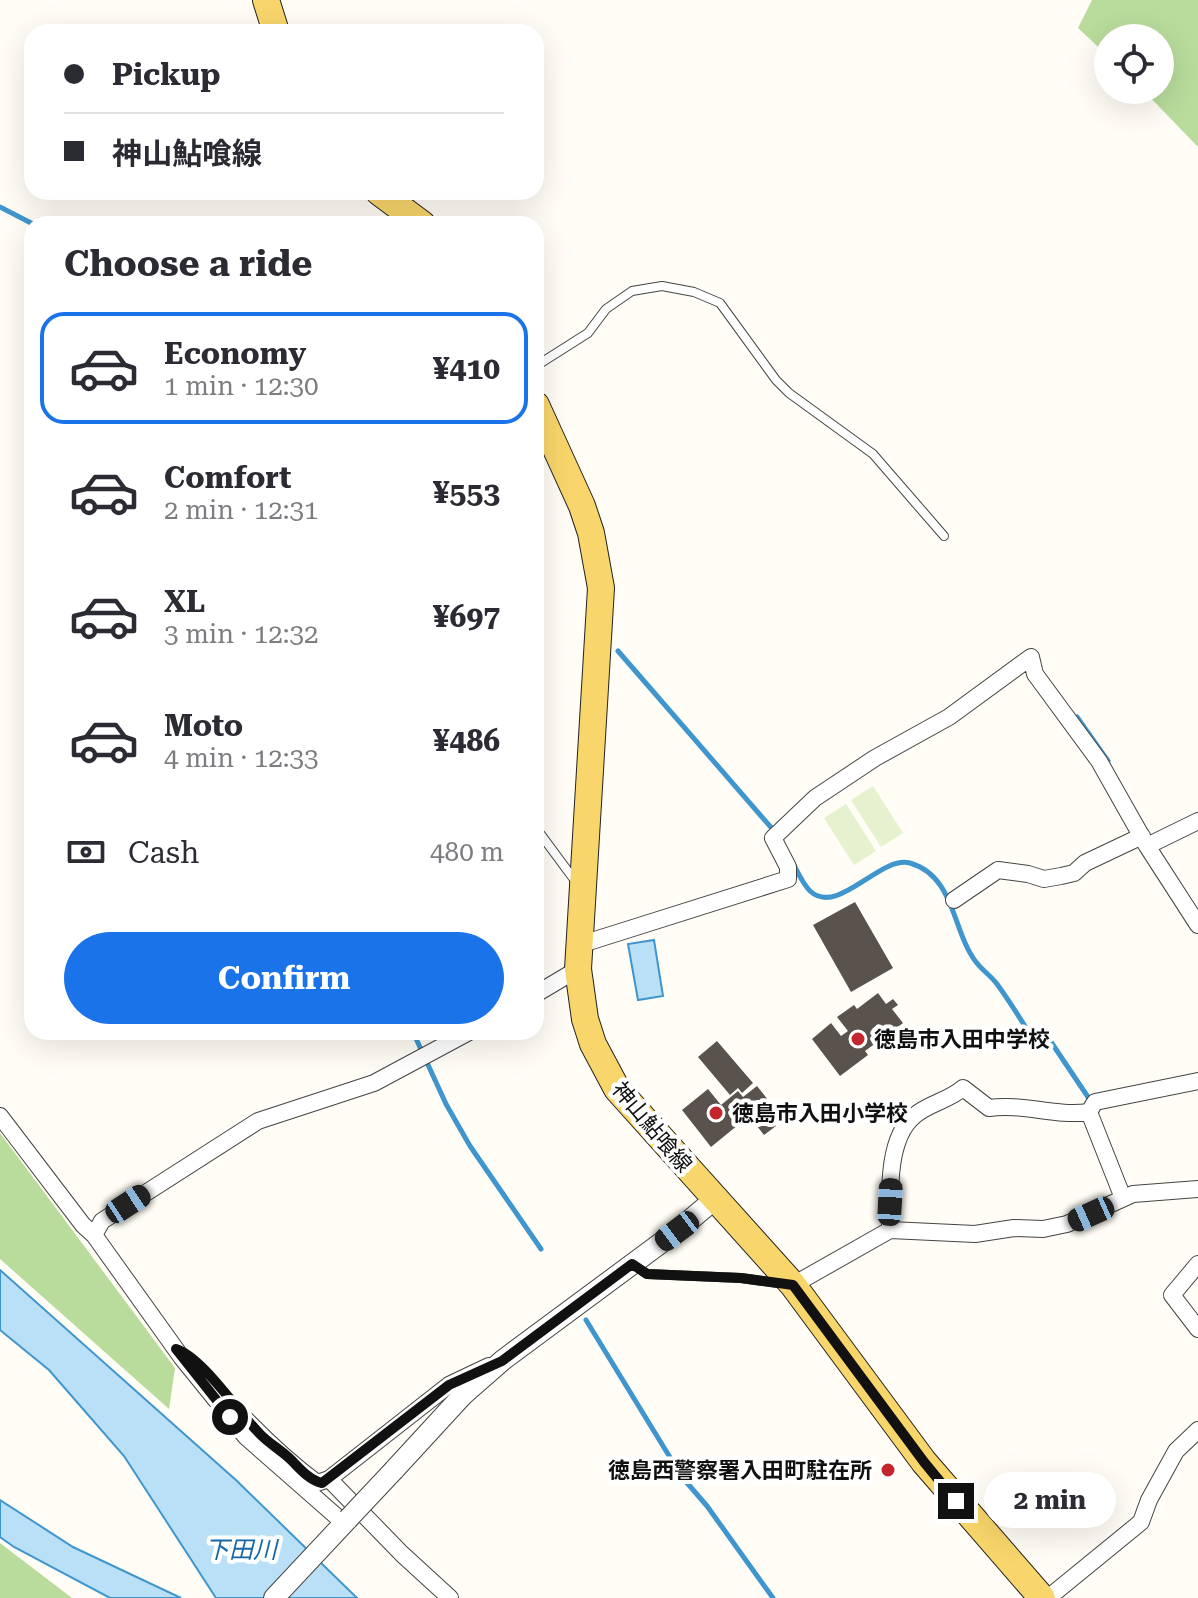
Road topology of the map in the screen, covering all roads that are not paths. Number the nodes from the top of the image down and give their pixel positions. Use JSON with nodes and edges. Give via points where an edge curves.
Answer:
{"nodes":[{"id":1,"x":266,"y":0,"type":"edge"},
{"id":2,"x":274,"y":24,"type":"edge"},
{"id":3,"x":390,"y":200,"type":"edge"},
{"id":4,"x":411,"y":216,"type":"edge"},
{"id":5,"x":544,"y":361,"type":"edge"},
{"id":6,"x":544,"y":423,"type":"edge"},
{"id":7,"x":944,"y":536,"type":"dead end"},
{"id":8,"x":1198,"y":821,"type":"edge"},
{"id":9,"x":544,"y":839,"type":"edge"},
{"id":10,"x":1149,"y":842,"type":"junction"},
{"id":11,"x":582,"y":889,"type":"junction"},
{"id":12,"x":954,"y":900,"type":"dead end"},
{"id":13,"x":1198,"y":925,"type":"edge"},
{"id":14,"x":578,"y":957,"type":"junction"},
{"id":15,"x":544,"y":987,"type":"edge"},
{"id":16,"x":454,"y":1040,"type":"edge"},
{"id":17,"x":1198,"y":1081,"type":"edge"},
{"id":18,"x":1092,"y":1107,"type":"junction"},
{"id":19,"x":0,"y":1116,"type":"edge"},
{"id":20,"x":1198,"y":1189,"type":"edge"},
{"id":21,"x":716,"y":1198,"type":"junction"},
{"id":22,"x":1123,"y":1198,"type":"junction"},
{"id":23,"x":890,"y":1230,"type":"junction"},
{"id":24,"x":94,"y":1235,"type":"junction"},
{"id":25,"x":632,"y":1264,"type":"junction"},
{"id":26,"x":1198,"y":1264,"type":"edge"},
{"id":27,"x":793,"y":1285,"type":"junction"},
{"id":28,"x":1198,"y":1329,"type":"edge"},
{"id":29,"x":176,"y":1349,"type":"junction"},
{"id":30,"x":502,"y":1361,"type":"junction"},
{"id":31,"x":1198,"y":1430,"type":"edge"},
{"id":32,"x":329,"y":1479,"type":"junction"},
{"id":33,"x":345,"y":1522,"type":"junction"},
{"id":34,"x":274,"y":1598,"type":"edge"},
{"id":35,"x":450,"y":1598,"type":"edge"},
{"id":36,"x":1045,"y":1598,"type":"edge"}],
"edges":[{"from":1,"to":2,"type":"main road"},
{"from":3,"to":4,"type":"main road"},
{"from":5,"to":7,"type":"lane","via":[[588,333],[606,309],[632,291],[662,286],[720,303],[776,380],[873,454]]},
{"from":6,"to":11,"type":"main road","name":"神山鮎喰線","via":[[582,506],[601,588]]},
{"from":8,"to":10,"type":"street"},
{"from":9,"to":11,"type":"lane"},
{"from":10,"to":12,"type":"street","via":[[1061,876],[1044,879],[998,870]]},
{"from":10,"to":13,"type":"street"},
{"from":10,"to":14,"type":"street","via":[[1099,761],[1035,674],[1031,657],[949,717],[815,798],[773,838],[788,867],[788,879]]},
{"from":11,"to":14,"type":"main road","name":"神山鮎喰線"},
{"from":14,"to":15,"type":"street"},
{"from":14,"to":21,"type":"main road","name":"神山鮎喰線","via":[[579,994],[604,1067],[617,1089]]},
{"from":16,"to":24,"type":"street","via":[[374,1083],[258,1121],[102,1221]]},
{"from":17,"to":18,"type":"street"},
{"from":18,"to":22,"type":"street"},
{"from":18,"to":23,"type":"street","via":[[1072,1115],[1009,1105],[989,1108],[963,1088],[932,1104],[902,1130],[893,1160]]},
{"from":19,"to":24,"type":"street"},
{"from":20,"to":22,"type":"street"},
{"from":21,"to":25,"type":"street"},
{"from":21,"to":27,"type":"main road","name":"神山鮎喰線"},
{"from":22,"to":23,"type":"street","via":[[1067,1224],[1043,1229],[975,1234]]},
{"from":23,"to":27,"type":"street"},
{"from":24,"to":29,"type":"street"},
{"from":25,"to":27,"type":"lane","via":[[647,1274]]},
{"from":25,"to":30,"type":"street"},
{"from":26,"to":28,"type":"street","via":[[1172,1295]]},
{"from":27,"to":36,"type":"main road","name":"神山鮎喰線","via":[[924,1462]]},
{"from":29,"to":32,"type":"street","via":[[202,1366],[232,1405],[305,1474],[317,1483]]},
{"from":29,"to":33,"type":"street","via":[[246,1437]]},
{"from":30,"to":32,"type":"street","via":[[449,1385]]},
{"from":30,"to":33,"type":"street","bridge":true,"via":[[463,1395]]},
{"from":31,"to":36,"type":"street","via":[[1176,1451],[1141,1522]]},
{"from":32,"to":35,"type":"street"},
{"from":33,"to":34,"type":"street"}]}
